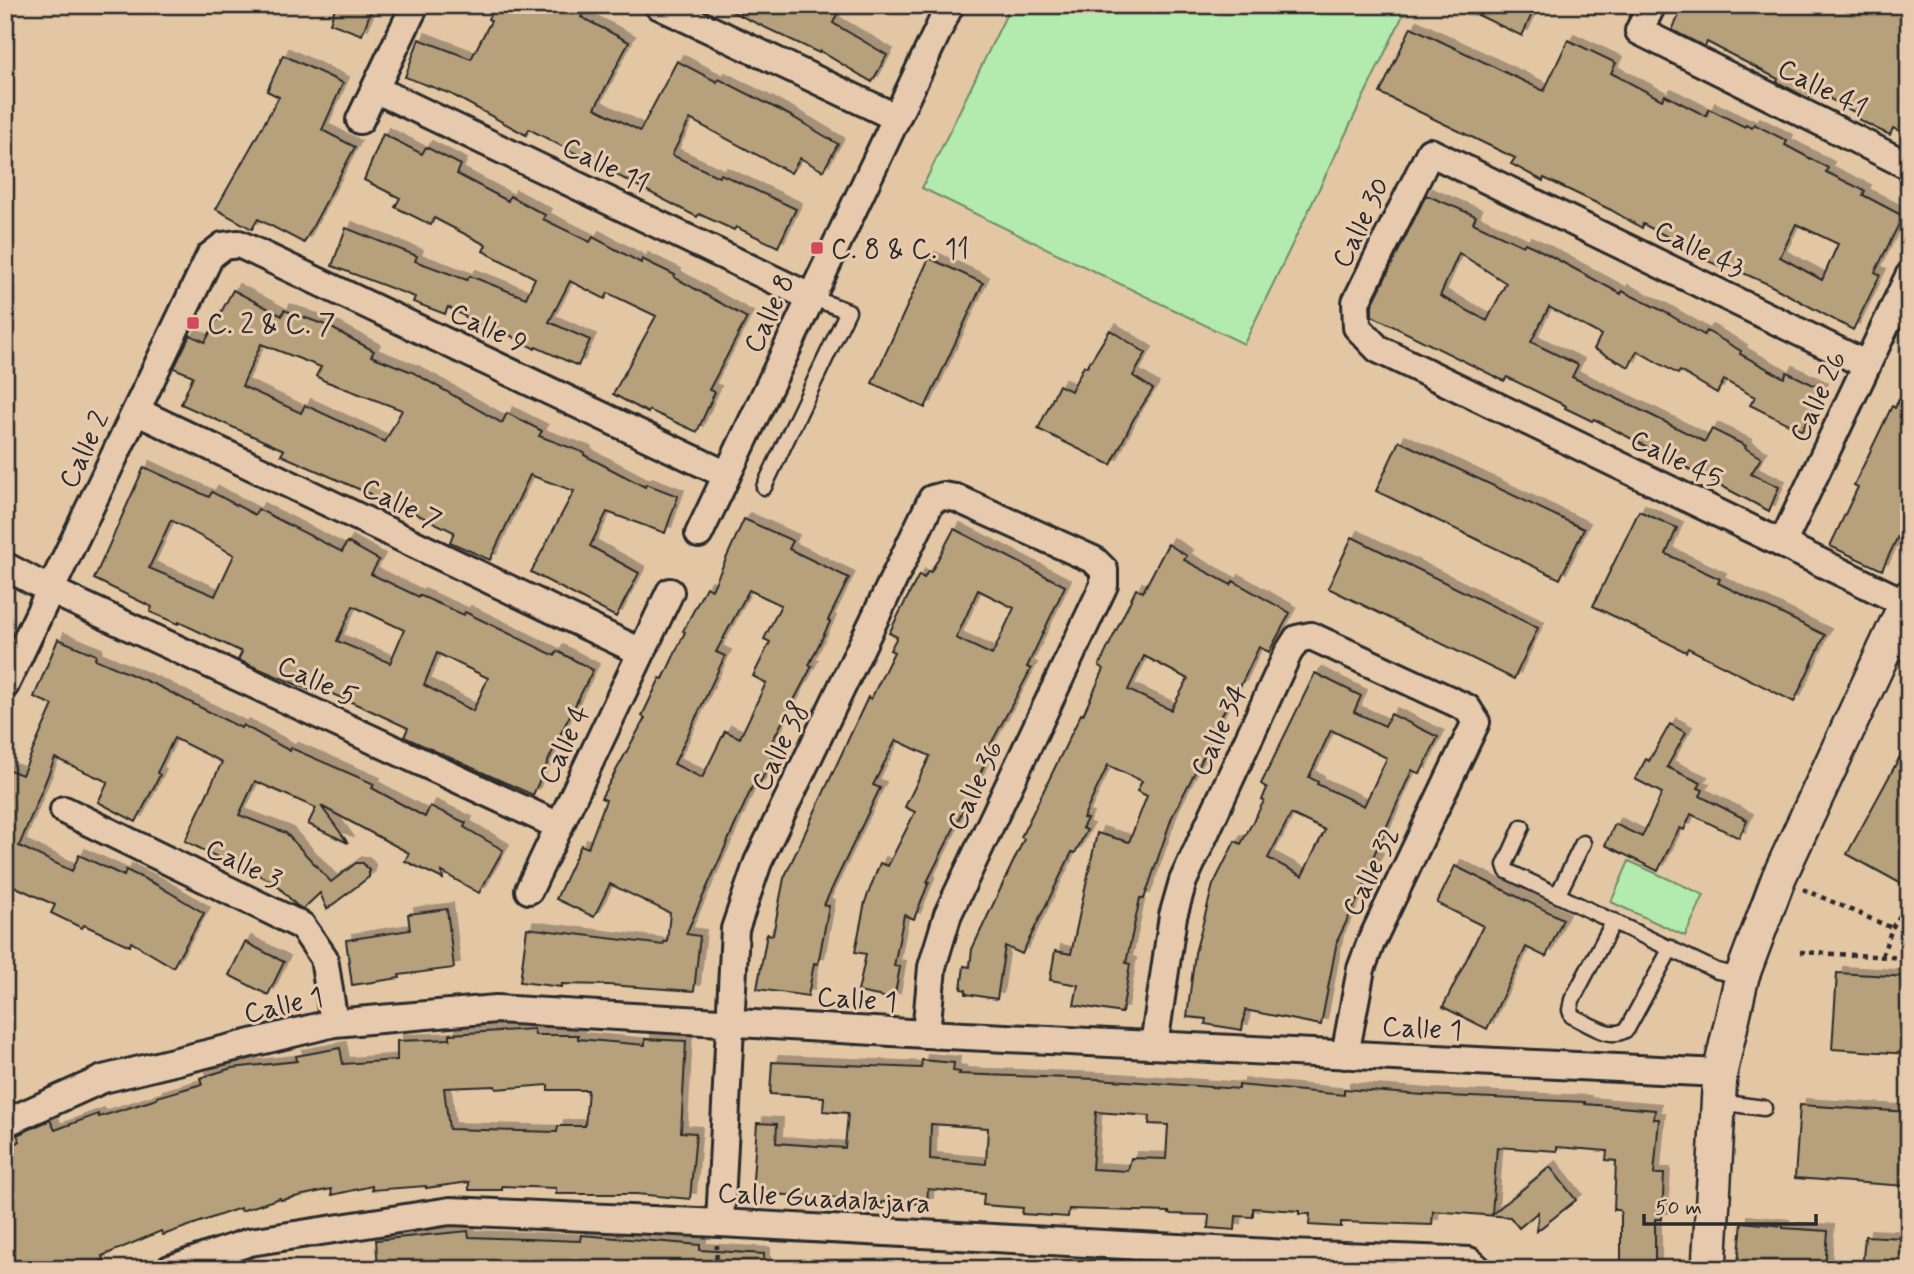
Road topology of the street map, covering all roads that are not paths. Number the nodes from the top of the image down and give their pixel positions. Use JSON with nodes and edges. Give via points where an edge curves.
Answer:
{"nodes":[{"id":1,"x":415,"y":5,"type":"edge"},
{"id":2,"x":659,"y":5,"type":"edge"},
{"id":3,"x":950,"y":5,"type":"edge"},
{"id":4,"x":1652,"y":5,"type":"edge"},
{"id":5,"x":375,"y":89,"type":"junction"},
{"id":6,"x":895,"y":117,"type":"junction"},
{"id":7,"x":360,"y":120,"type":"dead end"},
{"id":8,"x":1909,"y":166,"type":"edge"},
{"id":9,"x":1505,"y":187,"type":"joint"},
{"id":10,"x":223,"y":246,"type":"joint"},
{"id":11,"x":1909,"y":276,"type":"edge"},
{"id":12,"x":810,"y":297,"type":"junction"},
{"id":13,"x":1867,"y":365,"type":"junction"},
{"id":14,"x":1421,"y":369,"type":"joint"},
{"id":15,"x":136,"y":411,"type":"junction"},
{"id":16,"x":727,"y":475,"type":"junction"},
{"id":17,"x":764,"y":487,"type":"dead end"},
{"id":18,"x":699,"y":534,"type":"dead end"},
{"id":19,"x":1782,"y":544,"type":"junction"},
{"id":20,"x":5,"y":566,"type":"edge"},
{"id":21,"x":1104,"y":570,"type":"joint"},
{"id":22,"x":50,"y":590,"type":"junction"},
{"id":23,"x":670,"y":592,"type":"dead end"},
{"id":24,"x":1908,"y":602,"type":"edge"},
{"id":25,"x":641,"y":652,"type":"junction"},
{"id":26,"x":5,"y":685,"type":"edge"},
{"id":27,"x":1476,"y":722,"type":"joint"},
{"id":28,"x":64,"y":810,"type":"dead end"},
{"id":29,"x":559,"y":827,"type":"junction"},
{"id":30,"x":1522,"y":827,"type":"dead end"},
{"id":31,"x":1583,"y":843,"type":"dead end"},
{"id":32,"x":529,"y":890,"type":"dead end"},
{"id":33,"x":1558,"y":894,"type":"junction"},
{"id":34,"x":1614,"y":920,"type":"junction"},
{"id":35,"x":1671,"y":948,"type":"junction"},
{"id":36,"x":1742,"y":976,"type":"junction"},
{"id":37,"x":729,"y":1021,"type":"junction"},
{"id":38,"x":334,"y":1023,"type":"junction"},
{"id":39,"x":926,"y":1034,"type":"junction"},
{"id":40,"x":1154,"y":1045,"type":"junction"},
{"id":41,"x":1345,"y":1055,"type":"junction"},
{"id":42,"x":1719,"y":1087,"type":"junction"},
{"id":43,"x":1764,"y":1108,"type":"dead end"},
{"id":44,"x":5,"y":1123,"type":"edge"},
{"id":45,"x":720,"y":1223,"type":"junction"},
{"id":46,"x":1288,"y":1261,"type":"edge"},
{"id":47,"x":170,"y":1269,"type":"edge"},
{"id":48,"x":1478,"y":1269,"type":"edge"},
{"id":49,"x":1709,"y":1269,"type":"edge"}],
"edges":[{"from":1,"to":5,"type":"street"},
{"from":2,"to":6,"type":"street"},
{"from":3,"to":6,"type":"street","name":"Calle 8"},
{"from":4,"to":8,"type":"street","name":"Calle 41","via":[[1639,32]]},
{"from":5,"to":7,"type":"street"},
{"from":5,"to":12,"type":"street","name":"Calle 11"},
{"from":6,"to":12,"type":"street","name":"Calle 8"},
{"from":9,"to":13,"type":"street","name":"Calle 43"},
{"from":9,"to":14,"type":"street","name":"Calle 30","via":[[1430,152],[1356,302],[1357,327],[1378,349]]},
{"from":10,"to":15,"type":"street","name":"Calle 2","via":[[210,256]]},
{"from":10,"to":16,"type":"street","name":"Calle 9","via":[[239,243]]},
{"from":11,"to":13,"type":"street","name":"Calle 26"},
{"from":12,"to":16,"type":"street","name":"Calle 8"},
{"from":12,"to":17,"type":"lane","via":[[848,311]]},
{"from":13,"to":19,"type":"street","name":"Calle 26"},
{"from":14,"to":19,"type":"street","name":"Calle 45"},
{"from":15,"to":22,"type":"street","name":"Calle 2"},
{"from":15,"to":25,"type":"street","name":"Calle 7"},
{"from":16,"to":18,"type":"street","name":"Calle 8"},
{"from":19,"to":24,"type":"street","name":"Calle 45"},
{"from":20,"to":22,"type":"street","name":"Calle 5"},
{"from":21,"to":37,"type":"street","name":"Calle 38","via":[[1094,560],[956,498],[932,499],[758,862],[735,929]]},
{"from":21,"to":39,"type":"street","name":"Calle 36","via":[[1104,584],[948,914],[932,967]]},
{"from":22,"to":26,"type":"street","name":"Calle 2"},
{"from":22,"to":29,"type":"street","name":"Calle 5"},
{"from":23,"to":25,"type":"street","name":"Calle 4"},
{"from":24,"to":36,"type":"street","via":[[1779,877]]},
{"from":25,"to":29,"type":"street","name":"Calle 4"},
{"from":27,"to":40,"type":"street","name":"Calle 34","via":[[1467,708],[1311,636],[1297,639],[1183,881],[1173,916]]},
{"from":27,"to":41,"type":"street","name":"Calle 32","via":[[1371,942],[1361,969]]},
{"from":28,"to":38,"type":"street","name":"Calle 3","via":[[302,926],[324,958]]},
{"from":29,"to":32,"type":"street","name":"Calle 4"},
{"from":30,"to":33,"type":"lane","via":[[1505,865],[1507,871]]},
{"from":31,"to":33,"type":"lane"},
{"from":33,"to":34,"type":"lane"},
{"from":34,"to":35,"type":"lane"},
{"from":34,"to":35,"type":"lane","via":[[1572,1000],[1572,1016],[1620,1034]]},
{"from":35,"to":36,"type":"lane","via":[[1717,971]]},
{"from":36,"to":42,"type":"street"},
{"from":37,"to":38,"type":"street","name":"Calle 1","via":[[496,1009]]},
{"from":37,"to":39,"type":"street","name":"Calle 1"},
{"from":37,"to":45,"type":"street","name":"Calle 38"},
{"from":38,"to":44,"type":"street","name":"Calle 1","via":[[103,1079]]},
{"from":39,"to":40,"type":"street","name":"Calle 1"},
{"from":40,"to":41,"type":"street","name":"Calle 1"},
{"from":41,"to":42,"type":"street","name":"Calle 1"},
{"from":42,"to":43,"type":"lane"},
{"from":42,"to":49,"type":"street"},
{"from":45,"to":46,"type":"street","name":"Calle Guadalajara"},
{"from":45,"to":47,"type":"street","name":"Calle Guadalajara","via":[[450,1211],[250,1242]]},
{"from":46,"to":48,"type":"street","name":"Calle Guadalajara","via":[[1451,1260],[1469,1261]]}]}
